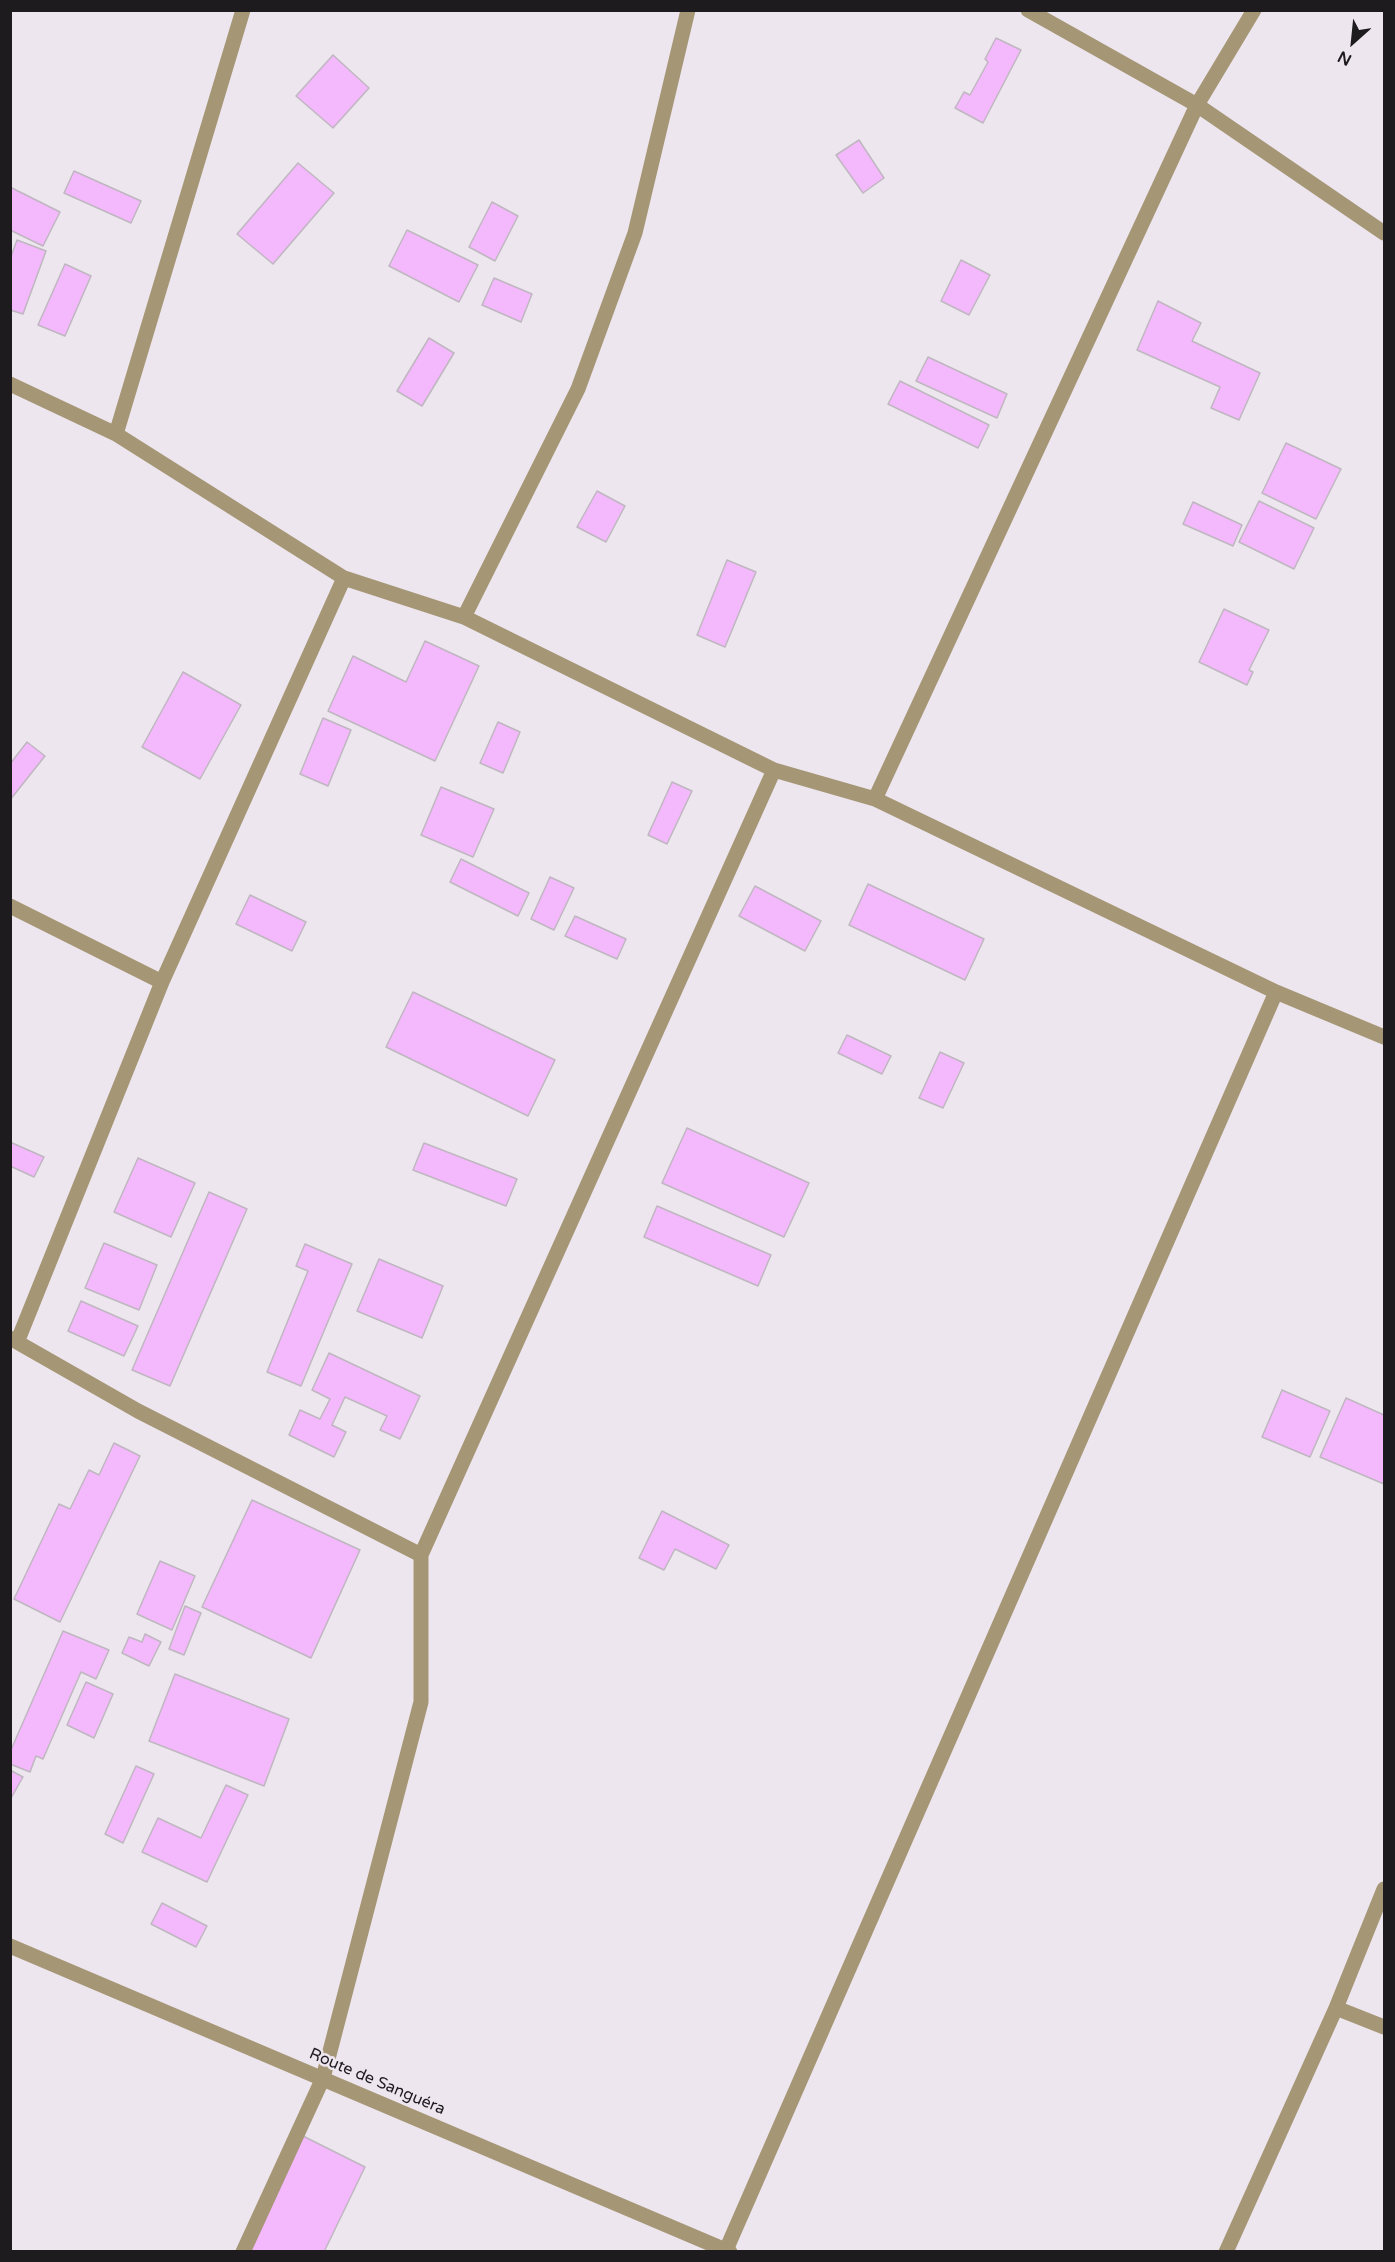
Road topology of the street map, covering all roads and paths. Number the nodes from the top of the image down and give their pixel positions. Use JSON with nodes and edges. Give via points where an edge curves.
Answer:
{"nodes":[{"id":1,"x":243,"y":10,"type":"edge"},
{"id":2,"x":688,"y":10,"type":"edge"},
{"id":3,"x":1028,"y":10,"type":"edge"},
{"id":4,"x":1254,"y":10,"type":"edge"},
{"id":5,"x":1197,"y":105,"type":"junction"},
{"id":6,"x":1384,"y":233,"type":"edge"},
{"id":7,"x":10,"y":384,"type":"edge"},
{"id":8,"x":116,"y":434,"type":"junction"},
{"id":9,"x":344,"y":578,"type":"junction"},
{"id":10,"x":464,"y":616,"type":"junction"},
{"id":11,"x":774,"y":770,"type":"junction"},
{"id":12,"x":875,"y":799,"type":"junction"},
{"id":13,"x":10,"y":906,"type":"edge"},
{"id":14,"x":162,"y":982,"type":"junction"},
{"id":15,"x":1276,"y":992,"type":"junction"},
{"id":16,"x":1384,"y":1037,"type":"edge"},
{"id":17,"x":14,"y":1339,"type":"edge"},
{"id":18,"x":421,"y":1555,"type":"junction"},
{"id":19,"x":1384,"y":1889,"type":"edge"},
{"id":20,"x":10,"y":1946,"type":"edge"},
{"id":21,"x":1336,"y":2008,"type":"junction"},
{"id":22,"x":1384,"y":2027,"type":"edge"},
{"id":23,"x":323,"y":2078,"type":"junction"},
{"id":24,"x":728,"y":2251,"type":"edge"},
{"id":25,"x":243,"y":2252,"type":"edge"},
{"id":26,"x":1227,"y":2252,"type":"edge"}],
"edges":[{"from":1,"to":8,"type":"street"},
{"from":2,"to":10,"type":"street","via":[[635,233],[578,389]]},
{"from":3,"to":5,"type":"street"},
{"from":4,"to":5,"type":"street"},
{"from":5,"to":6,"type":"street"},
{"from":5,"to":12,"type":"street"},
{"from":7,"to":8,"type":"street"},
{"from":8,"to":9,"type":"street"},
{"from":9,"to":10,"type":"street"},
{"from":9,"to":14,"type":"street"},
{"from":10,"to":11,"type":"street"},
{"from":11,"to":12,"type":"street"},
{"from":11,"to":18,"type":"street"},
{"from":12,"to":15,"type":"street"},
{"from":13,"to":14,"type":"street"},
{"from":14,"to":17,"type":"street"},
{"from":15,"to":16,"type":"street"},
{"from":15,"to":24,"type":"street"},
{"from":17,"to":18,"type":"street","via":[[138,1411]]},
{"from":18,"to":23,"type":"street","via":[[421,1702]]},
{"from":19,"to":21,"type":"street"},
{"from":20,"to":23,"type":"street","name":"Route de Sanguéra"},
{"from":21,"to":22,"type":"street"},
{"from":21,"to":26,"type":"street"},
{"from":23,"to":24,"type":"street","name":"Route de Sanguéra"},
{"from":23,"to":25,"type":"street"}]}
